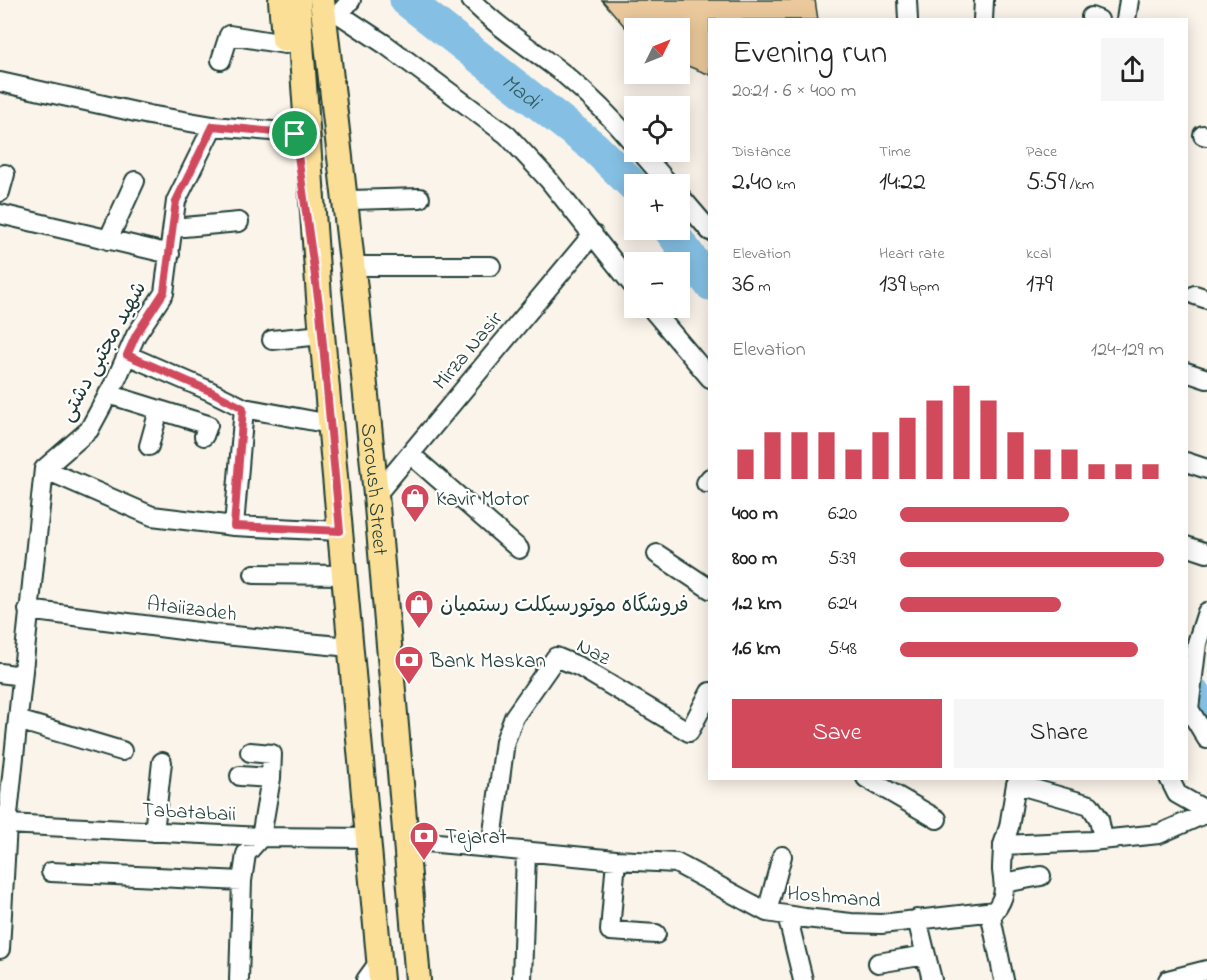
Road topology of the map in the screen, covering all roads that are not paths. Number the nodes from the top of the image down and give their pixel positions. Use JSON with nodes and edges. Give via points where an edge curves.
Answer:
{"nodes":[{"id":1,"x":281,"y":0,"type":"edge"},
{"id":2,"x":298,"y":0,"type":"edge"},
{"id":3,"x":471,"y":0,"type":"edge"},
{"id":4,"x":906,"y":0,"type":"edge"},
{"id":5,"x":984,"y":0,"type":"edge"},
{"id":6,"x":1129,"y":0,"type":"edge"},
{"id":7,"x":337,"y":4,"type":"edge"},
{"id":8,"x":908,"y":18,"type":"edge"},
{"id":9,"x":983,"y":18,"type":"edge"},
{"id":10,"x":1126,"y":18,"type":"edge"},
{"id":11,"x":285,"y":44,"type":"junction"},
{"id":12,"x":221,"y":60,"type":"dead end"},
{"id":13,"x":0,"y":82,"type":"edge"},
{"id":14,"x":213,"y":126,"type":"junction"},
{"id":15,"x":624,"y":132,"type":"edge"},
{"id":16,"x":295,"y":134,"type":"junction"},
{"id":17,"x":650,"y":162,"type":"edge"},
{"id":18,"x":660,"y":174,"type":"edge"},
{"id":19,"x":135,"y":181,"type":"dead end"},
{"id":20,"x":420,"y":198,"type":"dead end"},
{"id":21,"x":351,"y":200,"type":"junction"},
{"id":22,"x":690,"y":208,"type":"edge"},
{"id":23,"x":0,"y":214,"type":"edge"},
{"id":24,"x":239,"y":222,"type":"dead end"},
{"id":25,"x":173,"y":228,"type":"junction"},
{"id":26,"x":708,"y":229,"type":"edge"},
{"id":27,"x":593,"y":234,"type":"junction"},
{"id":28,"x":108,"y":240,"type":"junction"},
{"id":29,"x":170,"y":254,"type":"junction"},
{"id":30,"x":491,"y":266,"type":"dead end"},
{"id":31,"x":355,"y":267,"type":"junction"},
{"id":32,"x":624,"y":274,"type":"edge"},
{"id":33,"x":357,"y":306,"type":"junction"},
{"id":34,"x":659,"y":318,"type":"edge"},
{"id":35,"x":321,"y":323,"type":"junction"},
{"id":36,"x":273,"y":340,"type":"dead end"},
{"id":37,"x":127,"y":355,"type":"junction"},
{"id":38,"x":1188,"y":373,"type":"edge"},
{"id":39,"x":708,"y":376,"type":"edge"},
{"id":40,"x":1207,"y":379,"type":"edge"},
{"id":41,"x":108,"y":394,"type":"junction"},
{"id":42,"x":243,"y":408,"type":"junction"},
{"id":43,"x":159,"y":410,"type":"junction"},
{"id":44,"x":330,"y":424,"type":"junction"},
{"id":45,"x":204,"y":436,"type":"dead end"},
{"id":46,"x":149,"y":446,"type":"dead end"},
{"id":47,"x":410,"y":454,"type":"junction"},
{"id":48,"x":1188,"y":463,"type":"edge"},
{"id":49,"x":44,"y":469,"type":"junction"},
{"id":50,"x":1207,"y":469,"type":"edge"},
{"id":51,"x":376,"y":495,"type":"junction"},
{"id":52,"x":234,"y":526,"type":"junction"},
{"id":53,"x":340,"y":531,"type":"junction"},
{"id":54,"x":1188,"y":547,"type":"edge"},
{"id":55,"x":519,"y":549,"type":"dead end"},
{"id":56,"x":1207,"y":553,"type":"edge"},
{"id":57,"x":657,"y":554,"type":"dead end"},
{"id":58,"x":254,"y":574,"type":"dead end"},
{"id":59,"x":344,"y":575,"type":"junction"},
{"id":60,"x":708,"y":588,"type":"edge"},
{"id":61,"x":28,"y":610,"type":"junction"},
{"id":62,"x":1207,"y":612,"type":"edge"},
{"id":63,"x":1198,"y":638,"type":"edge"},
{"id":64,"x":350,"y":647,"type":"junction"},
{"id":65,"x":0,"y":673,"type":"edge"},
{"id":66,"x":22,"y":676,"type":"junction"},
{"id":67,"x":353,"y":681,"type":"junction"},
{"id":68,"x":392,"y":683,"type":"junction"},
{"id":69,"x":708,"y":695,"type":"edge"},
{"id":70,"x":18,"y":720,"type":"junction"},
{"id":71,"x":1207,"y":739,"type":"edge"},
{"id":72,"x":122,"y":751,"type":"dead end"},
{"id":73,"x":250,"y":752,"type":"dead end"},
{"id":74,"x":162,"y":762,"type":"dead end"},
{"id":75,"x":240,"y":776,"type":"dead end"},
{"id":76,"x":271,"y":778,"type":"junction"},
{"id":77,"x":869,"y":780,"type":"edge"},
{"id":78,"x":1170,"y":780,"type":"edge"},
{"id":79,"x":1207,"y":812,"type":"edge"},
{"id":80,"x":937,"y":819,"type":"dead end"},
{"id":81,"x":7,"y":824,"type":"junction"},
{"id":82,"x":154,"y":832,"type":"junction"},
{"id":83,"x":261,"y":837,"type":"junction"},
{"id":84,"x":368,"y":838,"type":"junction"},
{"id":85,"x":1103,"y":839,"type":"junction"},
{"id":86,"x":406,"y":840,"type":"junction"},
{"id":87,"x":1003,"y":845,"type":"junction"},
{"id":88,"x":491,"y":848,"type":"junction"},
{"id":89,"x":526,"y":852,"type":"junction"},
{"id":90,"x":782,"y":856,"type":"dead end"},
{"id":91,"x":616,"y":860,"type":"junction"},
{"id":92,"x":51,"y":872,"type":"dead end"},
{"id":93,"x":1041,"y":876,"type":"dead end"},
{"id":94,"x":242,"y":882,"type":"junction"},
{"id":95,"x":1004,"y":883,"type":"junction"},
{"id":96,"x":995,"y":911,"type":"junction"},
{"id":97,"x":767,"y":912,"type":"junction"},
{"id":98,"x":787,"y":915,"type":"junction"},
{"id":99,"x":917,"y":919,"type":"junction"},
{"id":100,"x":656,"y":934,"type":"dead end"},
{"id":101,"x":0,"y":949,"type":"edge"},
{"id":102,"x":926,"y":955,"type":"junction"},
{"id":103,"x":878,"y":963,"type":"dead end"},
{"id":104,"x":1207,"y":970,"type":"edge"},
{"id":105,"x":379,"y":976,"type":"edge"},
{"id":106,"x":239,"y":980,"type":"edge"},
{"id":107,"x":410,"y":980,"type":"edge"},
{"id":108,"x":418,"y":980,"type":"edge"},
{"id":109,"x":522,"y":980,"type":"edge"},
{"id":110,"x":803,"y":980,"type":"edge"},
{"id":111,"x":932,"y":980,"type":"edge"},
{"id":112,"x":1004,"y":980,"type":"edge"},
{"id":113,"x":1168,"y":980,"type":"edge"}],
"edges":[{"from":1,"to":11,"type":"main road"},
{"from":2,"to":35,"type":"main road","name":"Soroush Street"},
{"from":3,"to":15,"type":"street","via":[[566,76]]},
{"from":4,"to":8,"type":"street"},
{"from":5,"to":9,"type":"street"},
{"from":6,"to":10,"type":"street"},
{"from":7,"to":21,"type":"main road"},
{"from":7,"to":27,"type":"street","via":[[507,135]]},
{"from":7,"to":33,"type":"main road","name":"Soroush Street"},
{"from":11,"to":12,"type":"street","via":[[229,35]]},
{"from":11,"to":16,"type":"main road"},
{"from":13,"to":14,"type":"street","via":[[149,116]]},
{"from":14,"to":16,"type":"street"},
{"from":14,"to":25,"type":"street","name":"شهید مجتبی دشتی","via":[[176,201]]},
{"from":16,"to":35,"type":"main road"},
{"from":17,"to":18,"type":"street"},
{"from":19,"to":28,"type":"street"},
{"from":20,"to":21,"type":"street"},
{"from":21,"to":31,"type":"main road"},
{"from":22,"to":26,"type":"street"},
{"from":23,"to":28,"type":"street"},
{"from":24,"to":25,"type":"street"},
{"from":25,"to":29,"type":"street","name":"شهید مجتبی دشتی"},
{"from":27,"to":32,"type":"street"},
{"from":27,"to":47,"type":"street","name":"Mirza Nasir"},
{"from":28,"to":29,"type":"street"},
{"from":29,"to":37,"type":"street","name":"شهید مجتبی دشتی","via":[[164,292]]},
{"from":30,"to":31,"type":"street"},
{"from":31,"to":33,"type":"main road"},
{"from":33,"to":51,"type":"main road","name":"Soroush Street"},
{"from":34,"to":39,"type":"street"},
{"from":35,"to":36,"type":"street"},
{"from":35,"to":44,"type":"main road","name":"Soroush Street"},
{"from":37,"to":41,"type":"street","name":"شهید مجتبی دشتی"},
{"from":37,"to":42,"type":"street"},
{"from":38,"to":40,"type":"street"},
{"from":41,"to":43,"type":"street"},
{"from":41,"to":49,"type":"street","name":"شهید مجتبی دشتی","via":[[89,430]]},
{"from":42,"to":44,"type":"street"},
{"from":42,"to":52,"type":"street"},
{"from":43,"to":45,"type":"street","via":[[208,425]]},
{"from":43,"to":46,"type":"street"},
{"from":44,"to":53,"type":"main road","name":"Soroush Street"},
{"from":47,"to":51,"type":"street","name":"Mirza Nasir"},
{"from":47,"to":55,"type":"street"},
{"from":48,"to":50,"type":"street"},
{"from":49,"to":52,"type":"street","via":[[152,516]]},
{"from":49,"to":61,"type":"street"},
{"from":51,"to":68,"type":"main road","name":"Soroush Street"},
{"from":52,"to":53,"type":"street"},
{"from":53,"to":59,"type":"main road","name":"Soroush Street"},
{"from":54,"to":56,"type":"street"},
{"from":57,"to":60,"type":"street"},
{"from":58,"to":59,"type":"street"},
{"from":59,"to":64,"type":"main road","name":"Soroush Street"},
{"from":61,"to":64,"type":"street","name":"Ataiizadeh"},
{"from":61,"to":66,"type":"street"},
{"from":62,"to":63,"type":"street"},
{"from":63,"to":71,"type":"street","via":[[1189,709]]},
{"from":64,"to":67,"type":"main road","name":"Soroush Street"},
{"from":65,"to":66,"type":"street"},
{"from":66,"to":70,"type":"street"},
{"from":67,"to":84,"type":"main road","name":"Soroush Street"},
{"from":67,"to":105,"type":"street","via":[[363,689]]},
{"from":68,"to":86,"type":"main road","name":"Soroush Street"},
{"from":68,"to":107,"type":"street","via":[[385,697]]},
{"from":69,"to":88,"type":"street","name":"Naz","via":[[689,732],[580,667],[556,657],[514,717],[505,741]]},
{"from":70,"to":72,"type":"street"},
{"from":70,"to":81,"type":"street"},
{"from":73,"to":76,"type":"street","via":[[272,754]]},
{"from":74,"to":82,"type":"street"},
{"from":75,"to":76,"type":"street"},
{"from":76,"to":83,"type":"street"},
{"from":77,"to":80,"type":"street"},
{"from":78,"to":79,"type":"street","via":[[1177,794]]},
{"from":79,"to":85,"type":"street","via":[[1159,834]]},
{"from":81,"to":82,"type":"street","name":"Tabatabaii"},
{"from":81,"to":101,"type":"street"},
{"from":82,"to":83,"type":"street","name":"Tabatabaii"},
{"from":83,"to":84,"type":"street","name":"Tabatabaii"},
{"from":83,"to":94,"type":"street","via":[[246,854]]},
{"from":84,"to":105,"type":"main road","name":"Soroush Street"},
{"from":85,"to":87,"type":"street"},
{"from":85,"to":87,"type":"street","via":[[1099,819],[1090,805],[1016,784]]},
{"from":86,"to":88,"type":"street","name":"Hoshmand"},
{"from":86,"to":108,"type":"main road","name":"Soroush Street"},
{"from":87,"to":95,"type":"street"},
{"from":88,"to":89,"type":"street","name":"Hoshmand"},
{"from":89,"to":91,"type":"street","name":"Hoshmand"},
{"from":89,"to":109,"type":"street"},
{"from":90,"to":97,"type":"street"},
{"from":91,"to":97,"type":"street","name":"Hoshmand","via":[[676,863]]},
{"from":91,"to":100,"type":"street","via":[[610,931]]},
{"from":92,"to":94,"type":"street"},
{"from":93,"to":95,"type":"street"},
{"from":94,"to":106,"type":"street"},
{"from":95,"to":96,"type":"street","via":[[1002,901]]},
{"from":96,"to":99,"type":"street","name":"Hoshmand"},
{"from":96,"to":112,"type":"street","via":[[991,917]]},
{"from":97,"to":98,"type":"street","name":"Hoshmand"},
{"from":98,"to":99,"type":"street","name":"Hoshmand","via":[[880,924]]},
{"from":98,"to":110,"type":"street"},
{"from":99,"to":102,"type":"street"},
{"from":102,"to":103,"type":"street"},
{"from":102,"to":111,"type":"street"},
{"from":104,"to":113,"type":"street"}]}
